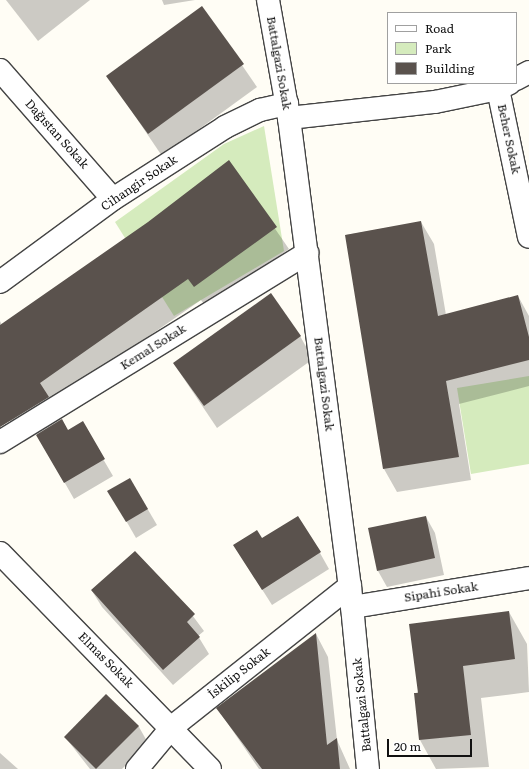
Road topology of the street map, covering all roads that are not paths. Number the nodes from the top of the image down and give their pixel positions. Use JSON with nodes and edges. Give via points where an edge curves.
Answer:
{"nodes":[{"id":1,"x":268,"y":0,"type":"edge"},
{"id":2,"x":0,"y":70,"type":"edge"},
{"id":3,"x":529,"y":72,"type":"edge"},
{"id":4,"x":517,"y":79,"type":"edge"},
{"id":5,"x":508,"y":84,"type":"edge"},
{"id":6,"x":288,"y":111,"type":"junction"},
{"id":7,"x":113,"y":199,"type":"junction"},
{"id":8,"x":529,"y":237,"type":"edge"},
{"id":9,"x":307,"y":252,"type":"junction"},
{"id":10,"x":0,"y":282,"type":"edge"},
{"id":11,"x":0,"y":442,"type":"edge"},
{"id":12,"x":0,"y":553,"type":"edge"},
{"id":13,"x":529,"y":578,"type":"edge"},
{"id":14,"x":351,"y":596,"type":"junction"},
{"id":15,"x":172,"y":726,"type":"junction"},
{"id":16,"x":137,"y":769,"type":"edge"},
{"id":17,"x":210,"y":769,"type":"edge"},
{"id":18,"x":368,"y":769,"type":"edge"}],
"edges":[{"from":1,"to":6,"type":"street","name":"Battalgazi Sokak"},
{"from":2,"to":7,"type":"street","name":"Dağıstan Sokak"},
{"from":3,"to":4,"type":"street","name":"Cihangir Sokak"},
{"from":5,"to":6,"type":"street","name":"Cihangir Sokak","via":[[435,102]]},
{"from":5,"to":8,"type":"street","name":"Beher Sokak"},
{"from":6,"to":7,"type":"street","name":"Cihangir Sokak","via":[[242,117]]},
{"from":6,"to":9,"type":"street","name":"Battalgazi Sokak"},
{"from":7,"to":10,"type":"street","name":"Cihangir Sokak"},
{"from":9,"to":11,"type":"street","name":"Kemal Sokak"},
{"from":9,"to":14,"type":"street","name":"Battalgazi Sokak"},
{"from":12,"to":15,"type":"street","name":"Elmas Sokak"},
{"from":13,"to":14,"type":"street","name":"Sipahi Sokak"},
{"from":14,"to":15,"type":"street","name":"İskilip Sokak"},
{"from":14,"to":18,"type":"street","name":"Battalgazi Sokak"},
{"from":15,"to":16,"type":"street","name":"İskilip Sokak"},
{"from":15,"to":17,"type":"street","name":"Elmas Sokak"}]}
